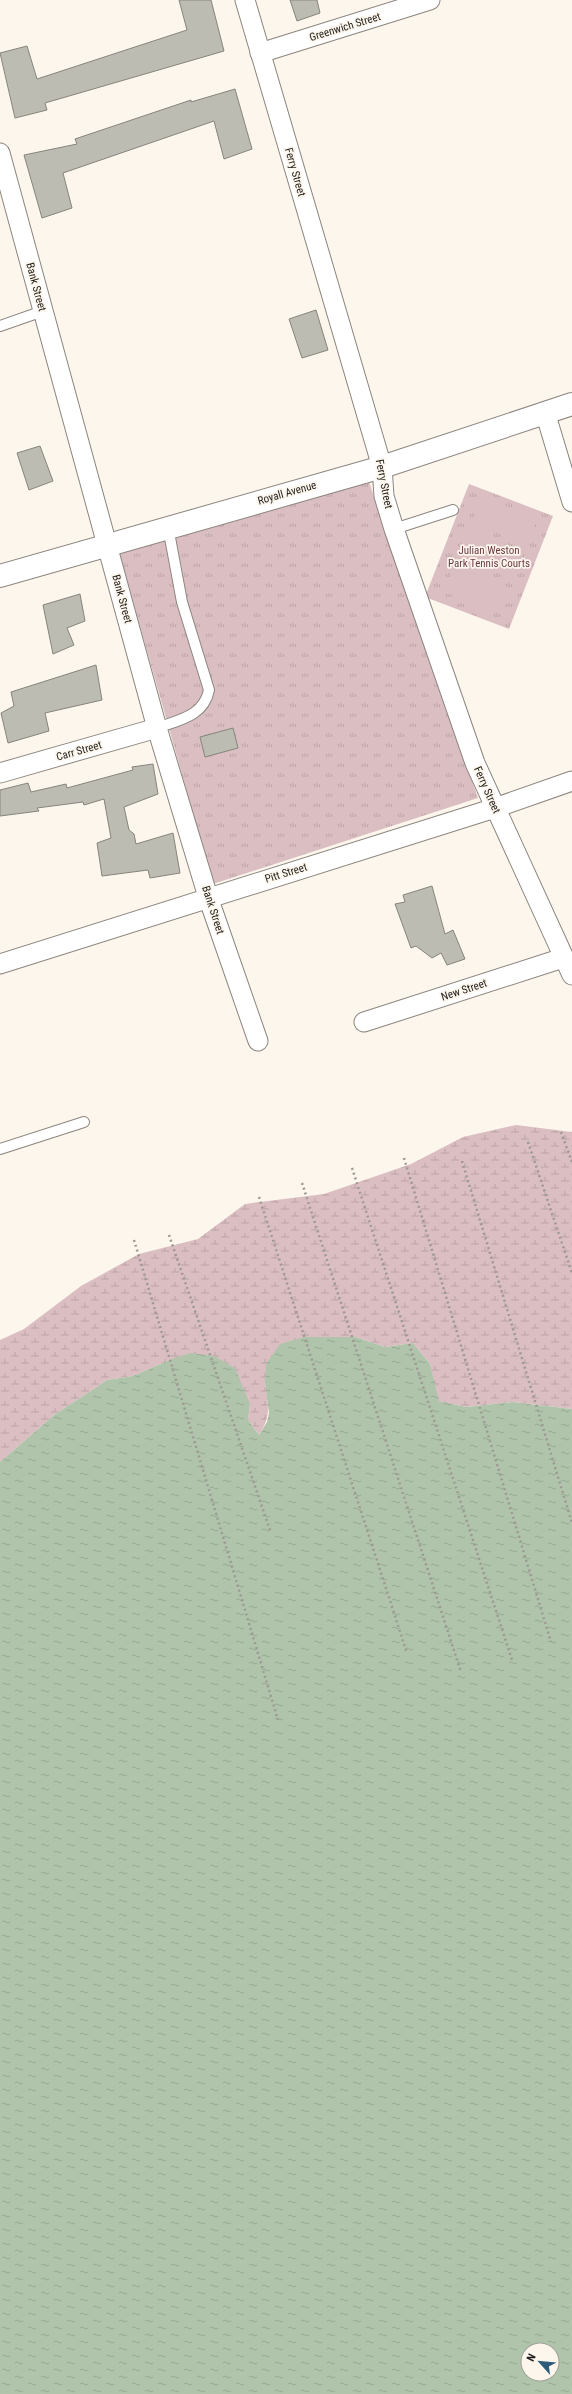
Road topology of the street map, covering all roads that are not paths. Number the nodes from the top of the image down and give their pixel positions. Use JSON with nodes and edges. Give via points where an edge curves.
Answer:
{"nodes":[{"id":1,"x":245,"y":0,"type":"edge"},
{"id":2,"x":430,"y":0,"type":"edge"},
{"id":3,"x":260,"y":53,"type":"junction"},
{"id":4,"x":0,"y":152,"type":"edge"},
{"id":5,"x":43,"y":311,"type":"junction"},
{"id":6,"x":0,"y":326,"type":"edge"},
{"id":7,"x":572,"y":404,"type":"edge"},
{"id":8,"x":545,"y":412,"type":"junction"},
{"id":9,"x":382,"y":467,"type":"junction"},
{"id":10,"x":572,"y":502,"type":"edge"},
{"id":11,"x":453,"y":510,"type":"dead end"},
{"id":12,"x":168,"y":527,"type":"junction"},
{"id":13,"x":394,"y":529,"type":"junction"},
{"id":14,"x":107,"y":544,"type":"junction"},
{"id":15,"x":0,"y":576,"type":"edge"},
{"id":16,"x":157,"y":728,"type":"junction"},
{"id":17,"x":0,"y":773,"type":"edge"},
{"id":18,"x":572,"y":781,"type":"edge"},
{"id":19,"x":495,"y":808,"type":"junction"},
{"id":20,"x":208,"y":897,"type":"junction"},
{"id":21,"x":563,"y":958,"type":"junction"},
{"id":22,"x":0,"y":964,"type":"edge"},
{"id":23,"x":572,"y":975,"type":"edge"},
{"id":24,"x":364,"y":1022,"type":"dead end"},
{"id":25,"x":258,"y":1041,"type":"dead end"},
{"id":26,"x":84,"y":1122,"type":"dead end"},
{"id":27,"x":0,"y":1149,"type":"edge"}],
"edges":[{"from":1,"to":3,"type":"street","name":"Ferry Street"},
{"from":2,"to":3,"type":"street","name":"Greenwich Street"},
{"from":3,"to":9,"type":"street","name":"Ferry Street"},
{"from":4,"to":5,"type":"street","name":"Bank Street"},
{"from":5,"to":6,"type":"lane"},
{"from":5,"to":14,"type":"street","name":"Bank Street"},
{"from":7,"to":8,"type":"street","name":"Royall Avenue"},
{"from":8,"to":9,"type":"street","name":"Royall Avenue"},
{"from":8,"to":10,"type":"street"},
{"from":9,"to":12,"type":"street","name":"Royall Avenue"},
{"from":9,"to":13,"type":"street","name":"Ferry Street","via":[[384,496]]},
{"from":11,"to":13,"type":"lane"},
{"from":12,"to":14,"type":"street","name":"Royall Avenue"},
{"from":12,"to":16,"type":"lane","via":[[182,602],[209,690],[207,701],[194,715]]},
{"from":13,"to":19,"type":"street","name":"Ferry Street","via":[[475,763]]},
{"from":14,"to":15,"type":"street","name":"Royall Avenue"},
{"from":14,"to":16,"type":"street","name":"Bank Street"},
{"from":16,"to":17,"type":"street","name":"Carr Street"},
{"from":16,"to":20,"type":"street","name":"Bank Street"},
{"from":18,"to":19,"type":"street","name":"Pitt Street"},
{"from":19,"to":20,"type":"street","name":"Pitt Street"},
{"from":19,"to":21,"type":"street","name":"Ferry Street"},
{"from":20,"to":22,"type":"street","name":"Pitt Street"},
{"from":20,"to":25,"type":"street","name":"Bank Street"},
{"from":21,"to":23,"type":"street","name":"Ferry Street"},
{"from":21,"to":24,"type":"street","name":"New Street"},
{"from":26,"to":27,"type":"lane"}]}
